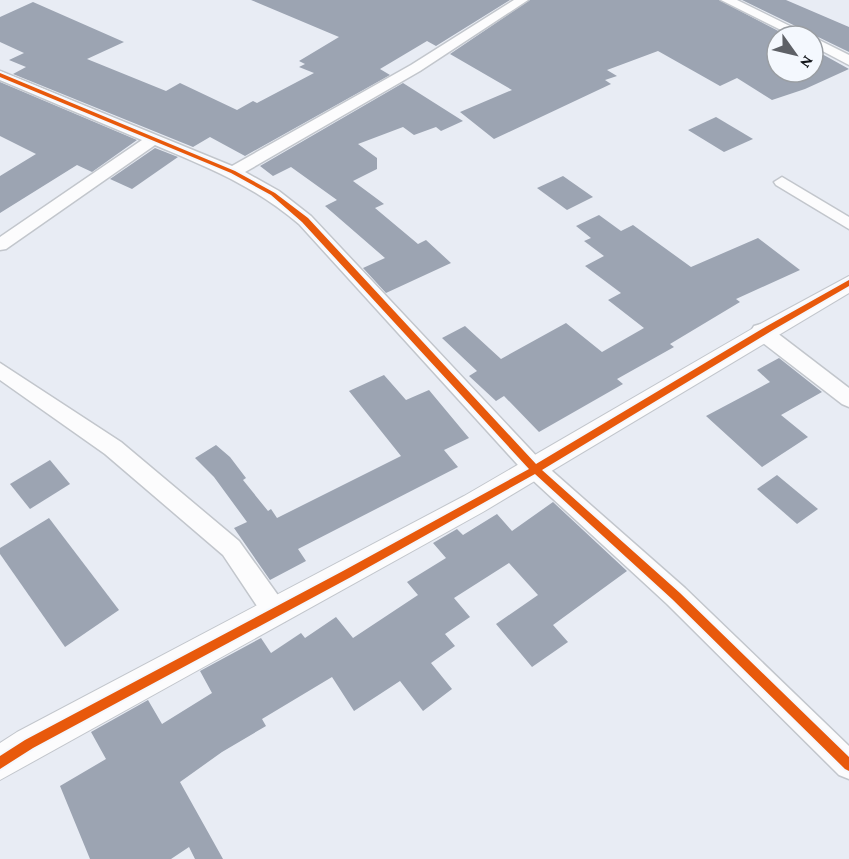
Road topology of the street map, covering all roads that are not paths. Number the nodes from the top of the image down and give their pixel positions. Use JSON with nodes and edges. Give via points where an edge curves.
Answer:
{"nodes":[{"id":1,"x":522,"y":0,"type":"edge"},
{"id":2,"x":727,"y":0,"type":"edge"},
{"id":3,"x":778,"y":24,"type":"edge"},
{"id":4,"x":825,"y":48,"type":"edge"},
{"id":5,"x":849,"y":61,"type":"edge"},
{"id":6,"x":0,"y":75,"type":"edge"},
{"id":7,"x":155,"y":138,"type":"junction"},
{"id":8,"x":233,"y":172,"type":"junction"},
{"id":9,"x":782,"y":182,"type":"dead end"},
{"id":10,"x":849,"y":224,"type":"edge"},
{"id":11,"x":0,"y":245,"type":"edge"},
{"id":12,"x":849,"y":283,"type":"edge"},
{"id":13,"x":761,"y":331,"type":"junction"},
{"id":14,"x":0,"y":370,"type":"edge"},
{"id":15,"x":849,"y":399,"type":"edge"},
{"id":16,"x":535,"y":469,"type":"junction"},
{"id":17,"x":276,"y":613,"type":"junction"},
{"id":18,"x":0,"y":763,"type":"edge"},
{"id":19,"x":849,"y":765,"type":"edge"}],
"edges":[{"from":1,"to":8,"type":"street","via":[[375,91]]},
{"from":2,"to":3,"type":"street"},
{"from":4,"to":5,"type":"street"},
{"from":6,"to":7,"type":"street"},
{"from":7,"to":8,"type":"street"},
{"from":7,"to":11,"type":"street"},
{"from":8,"to":16,"type":"street","via":[[273,194],[305,220]]},
{"from":9,"to":10,"type":"street"},
{"from":12,"to":13,"type":"street"},
{"from":13,"to":15,"type":"street"},
{"from":13,"to":16,"type":"street"},
{"from":14,"to":17,"type":"street","via":[[113,448],[231,548]]},
{"from":16,"to":17,"type":"street"},
{"from":16,"to":19,"type":"street","via":[[676,596]]},
{"from":17,"to":18,"type":"street"}]}
